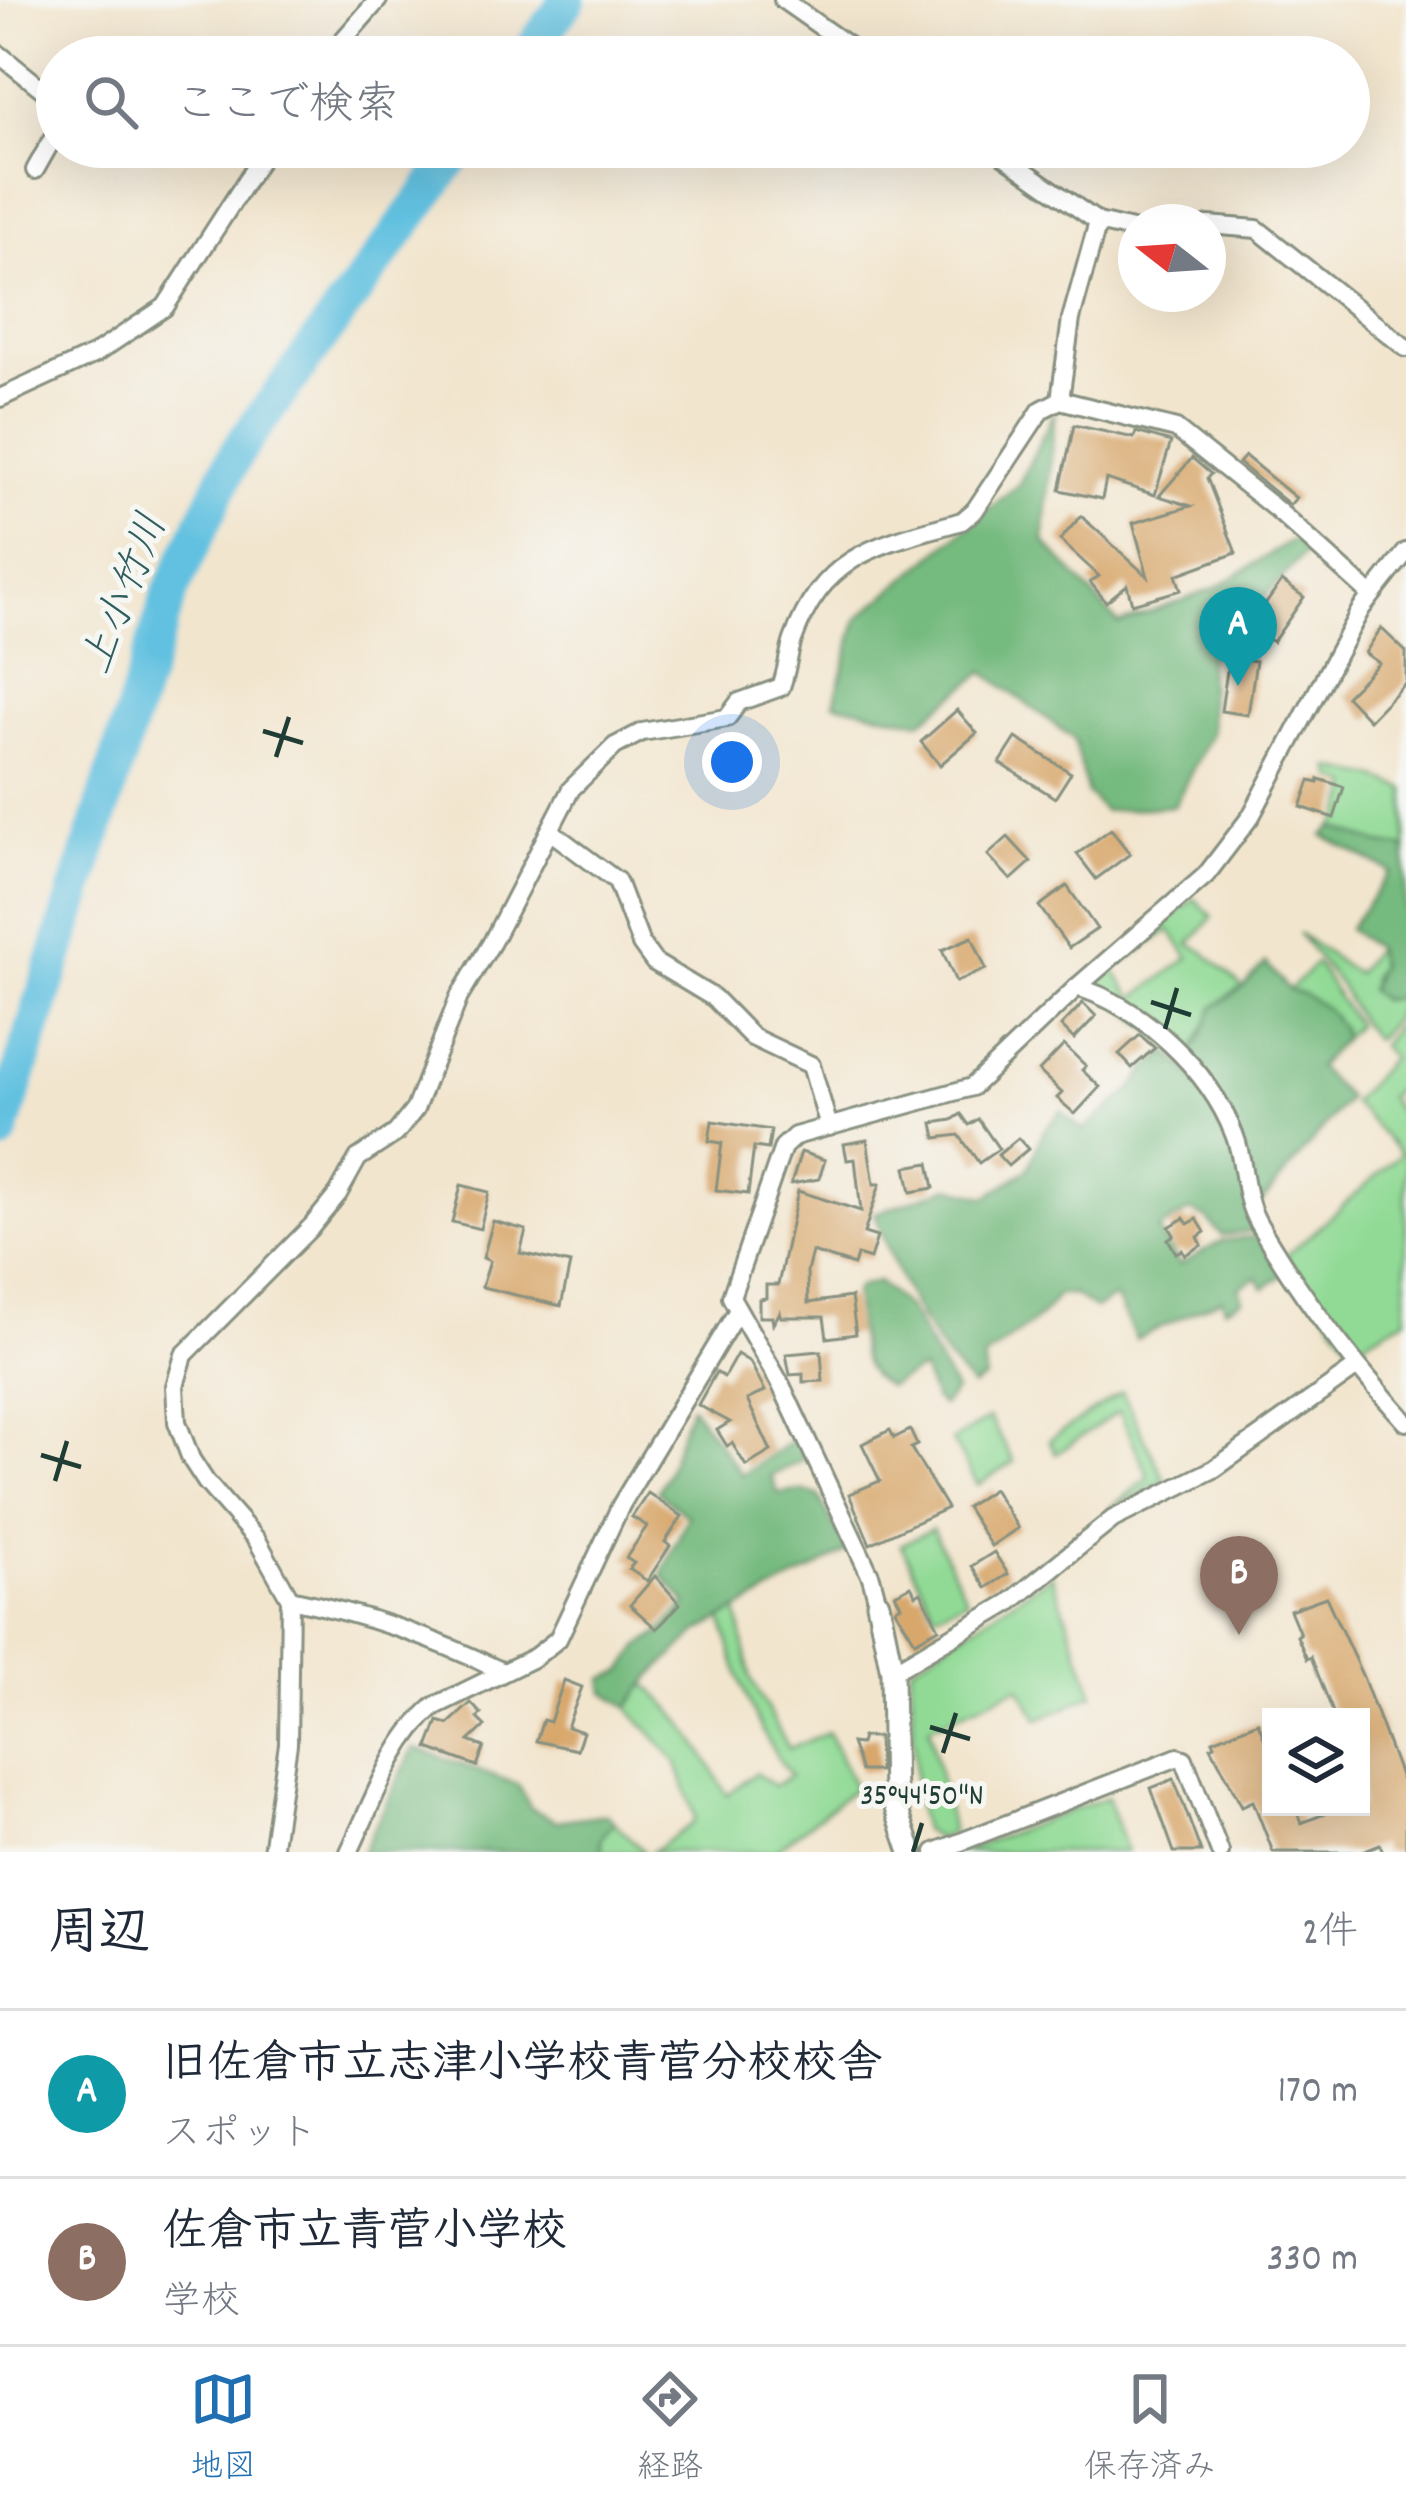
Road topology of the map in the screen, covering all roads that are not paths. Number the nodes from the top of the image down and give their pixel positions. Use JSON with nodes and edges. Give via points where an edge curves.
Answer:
{"nodes":[{"id":1,"x":378,"y":0,"type":"edge"},
{"id":2,"x":783,"y":0,"type":"edge"},
{"id":3,"x":346,"y":36,"type":"edge"},
{"id":4,"x":834,"y":36,"type":"edge"},
{"id":5,"x":0,"y":55,"type":"edge"},
{"id":6,"x":36,"y":83,"type":"edge"},
{"id":7,"x":254,"y":168,"type":"edge"},
{"id":8,"x":1021,"y":168,"type":"edge"},
{"id":9,"x":1098,"y":222,"type":"junction"},
{"id":10,"x":1226,"y":226,"type":"edge"},
{"id":11,"x":1118,"y":227,"type":"edge"},
{"id":12,"x":1406,"y":348,"type":"edge"},
{"id":13,"x":0,"y":398,"type":"edge"},
{"id":14,"x":1060,"y":400,"type":"junction"},
{"id":15,"x":1406,"y":552,"type":"edge"},
{"id":16,"x":1371,"y":595,"type":"junction"},
{"id":17,"x":550,"y":831,"type":"junction"},
{"id":18,"x":1077,"y":987,"type":"junction"},
{"id":19,"x":829,"y":1127,"type":"junction"},
{"id":20,"x":738,"y":1310,"type":"junction"},
{"id":21,"x":1357,"y":1367,"type":"junction"},
{"id":22,"x":1406,"y":1422,"type":"edge"},
{"id":23,"x":290,"y":1599,"type":"junction"},
{"id":24,"x":878,"y":1603,"type":"joint"},
{"id":25,"x":501,"y":1671,"type":"junction"},
{"id":26,"x":892,"y":1672,"type":"junction"},
{"id":27,"x":902,"y":1848,"type":"edge"},
{"id":28,"x":272,"y":1852,"type":"edge"},
{"id":29,"x":349,"y":1852,"type":"edge"},
{"id":30,"x":935,"y":1852,"type":"edge"},
{"id":31,"x":1220,"y":1852,"type":"edge"}],
"edges":[{"from":1,"to":3,"type":"street"},
{"from":2,"to":4,"type":"street"},
{"from":5,"to":6,"type":"street"},
{"from":7,"to":13,"type":"street","via":[[165,307],[95,354]]},
{"from":8,"to":9,"type":"street"},
{"from":9,"to":11,"type":"street"},
{"from":9,"to":14,"type":"street"},
{"from":10,"to":12,"type":"street","via":[[1257,229]]},
{"from":14,"to":16,"type":"street","via":[[1176,429]]},
{"from":14,"to":17,"type":"street","via":[[1041,410],[962,520],[836,570],[805,615],[781,687],[739,702],[727,718],[643,732],[615,746],[571,789]]},
{"from":15,"to":16,"type":"street"},
{"from":16,"to":18,"type":"street","via":[[1219,861]]},
{"from":17,"to":19,"type":"street","via":[[617,881],[654,962],[714,998],[752,1037],[811,1065]]},
{"from":17,"to":23,"type":"street","via":[[459,997],[415,1109],[358,1158],[311,1226],[184,1355],[177,1422],[191,1459],[257,1540]]},
{"from":18,"to":19,"type":"street","via":[[972,1088]]},
{"from":18,"to":21,"type":"street","via":[[1138,1017],[1202,1079],[1234,1134],[1255,1218]]},
{"from":19,"to":20,"type":"street","via":[[783,1147],[731,1288]]},
{"from":20,"to":24,"type":"street","via":[[781,1384]]},
{"from":20,"to":25,"type":"street","via":[[621,1505],[558,1639]]},
{"from":21,"to":22,"type":"street"},
{"from":21,"to":26,"type":"street","via":[[1214,1469],[1113,1520],[1009,1603]]},
{"from":23,"to":25,"type":"street","via":[[352,1611]]},
{"from":23,"to":28,"type":"street","via":[[288,1744]]},
{"from":24,"to":26,"type":"street"},
{"from":25,"to":29,"type":"street","via":[[421,1718]]},
{"from":26,"to":27,"type":"street"},
{"from":30,"to":31,"type":"street","via":[[1178,1757]]}]}
